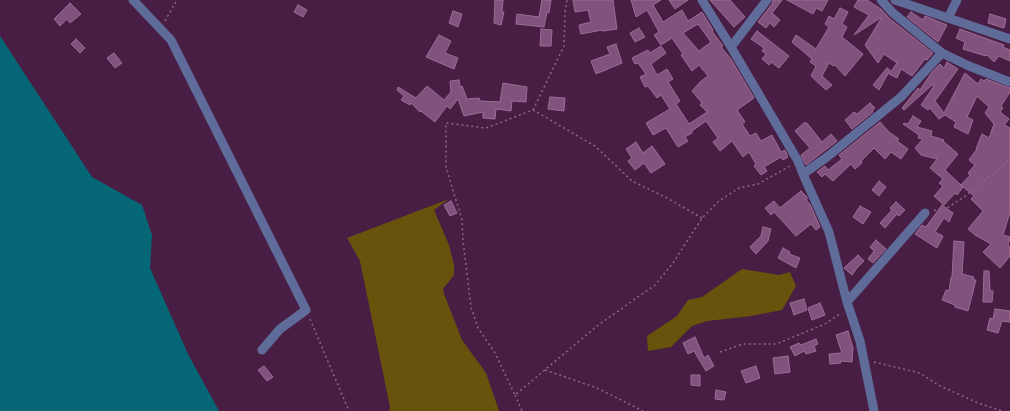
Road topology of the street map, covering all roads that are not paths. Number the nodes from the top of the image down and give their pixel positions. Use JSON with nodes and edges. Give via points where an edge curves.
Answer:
{"nodes":[{"id":1,"x":133,"y":0,"type":"edge"},
{"id":2,"x":702,"y":0,"type":"edge"},
{"id":3,"x":767,"y":0,"type":"edge"},
{"id":4,"x":881,"y":0,"type":"edge"},
{"id":5,"x":895,"y":0,"type":"edge"},
{"id":6,"x":957,"y":0,"type":"edge"},
{"id":7,"x":948,"y":18,"type":"junction"},
{"id":8,"x":1010,"y":39,"type":"edge"},
{"id":9,"x":731,"y":47,"type":"junction"},
{"id":10,"x":942,"y":53,"type":"junction"},
{"id":11,"x":1010,"y":82,"type":"edge"},
{"id":12,"x":803,"y":174,"type":"junction"},
{"id":13,"x":925,"y":213,"type":"road end"},
{"id":14,"x":848,"y":304,"type":"junction"},
{"id":15,"x":262,"y":350,"type":"dead end"},
{"id":16,"x":874,"y":411,"type":"edge"}],
"edges":[{"from":1,"to":15,"type":"street","via":[[171,40],[306,310],[280,329]]},
{"from":2,"to":9,"type":"street"},
{"from":3,"to":9,"type":"street"},
{"from":4,"to":10,"type":"street"},
{"from":5,"to":7,"type":"street"},
{"from":6,"to":7,"type":"street"},
{"from":7,"to":8,"type":"street"},
{"from":9,"to":12,"type":"street","via":[[798,161]]},
{"from":10,"to":11,"type":"street"},
{"from":10,"to":12,"type":"street","via":[[901,97]]},
{"from":12,"to":14,"type":"street","via":[[829,232]]},
{"from":13,"to":14,"type":"street"},
{"from":14,"to":16,"type":"street","via":[[860,341]]}]}
